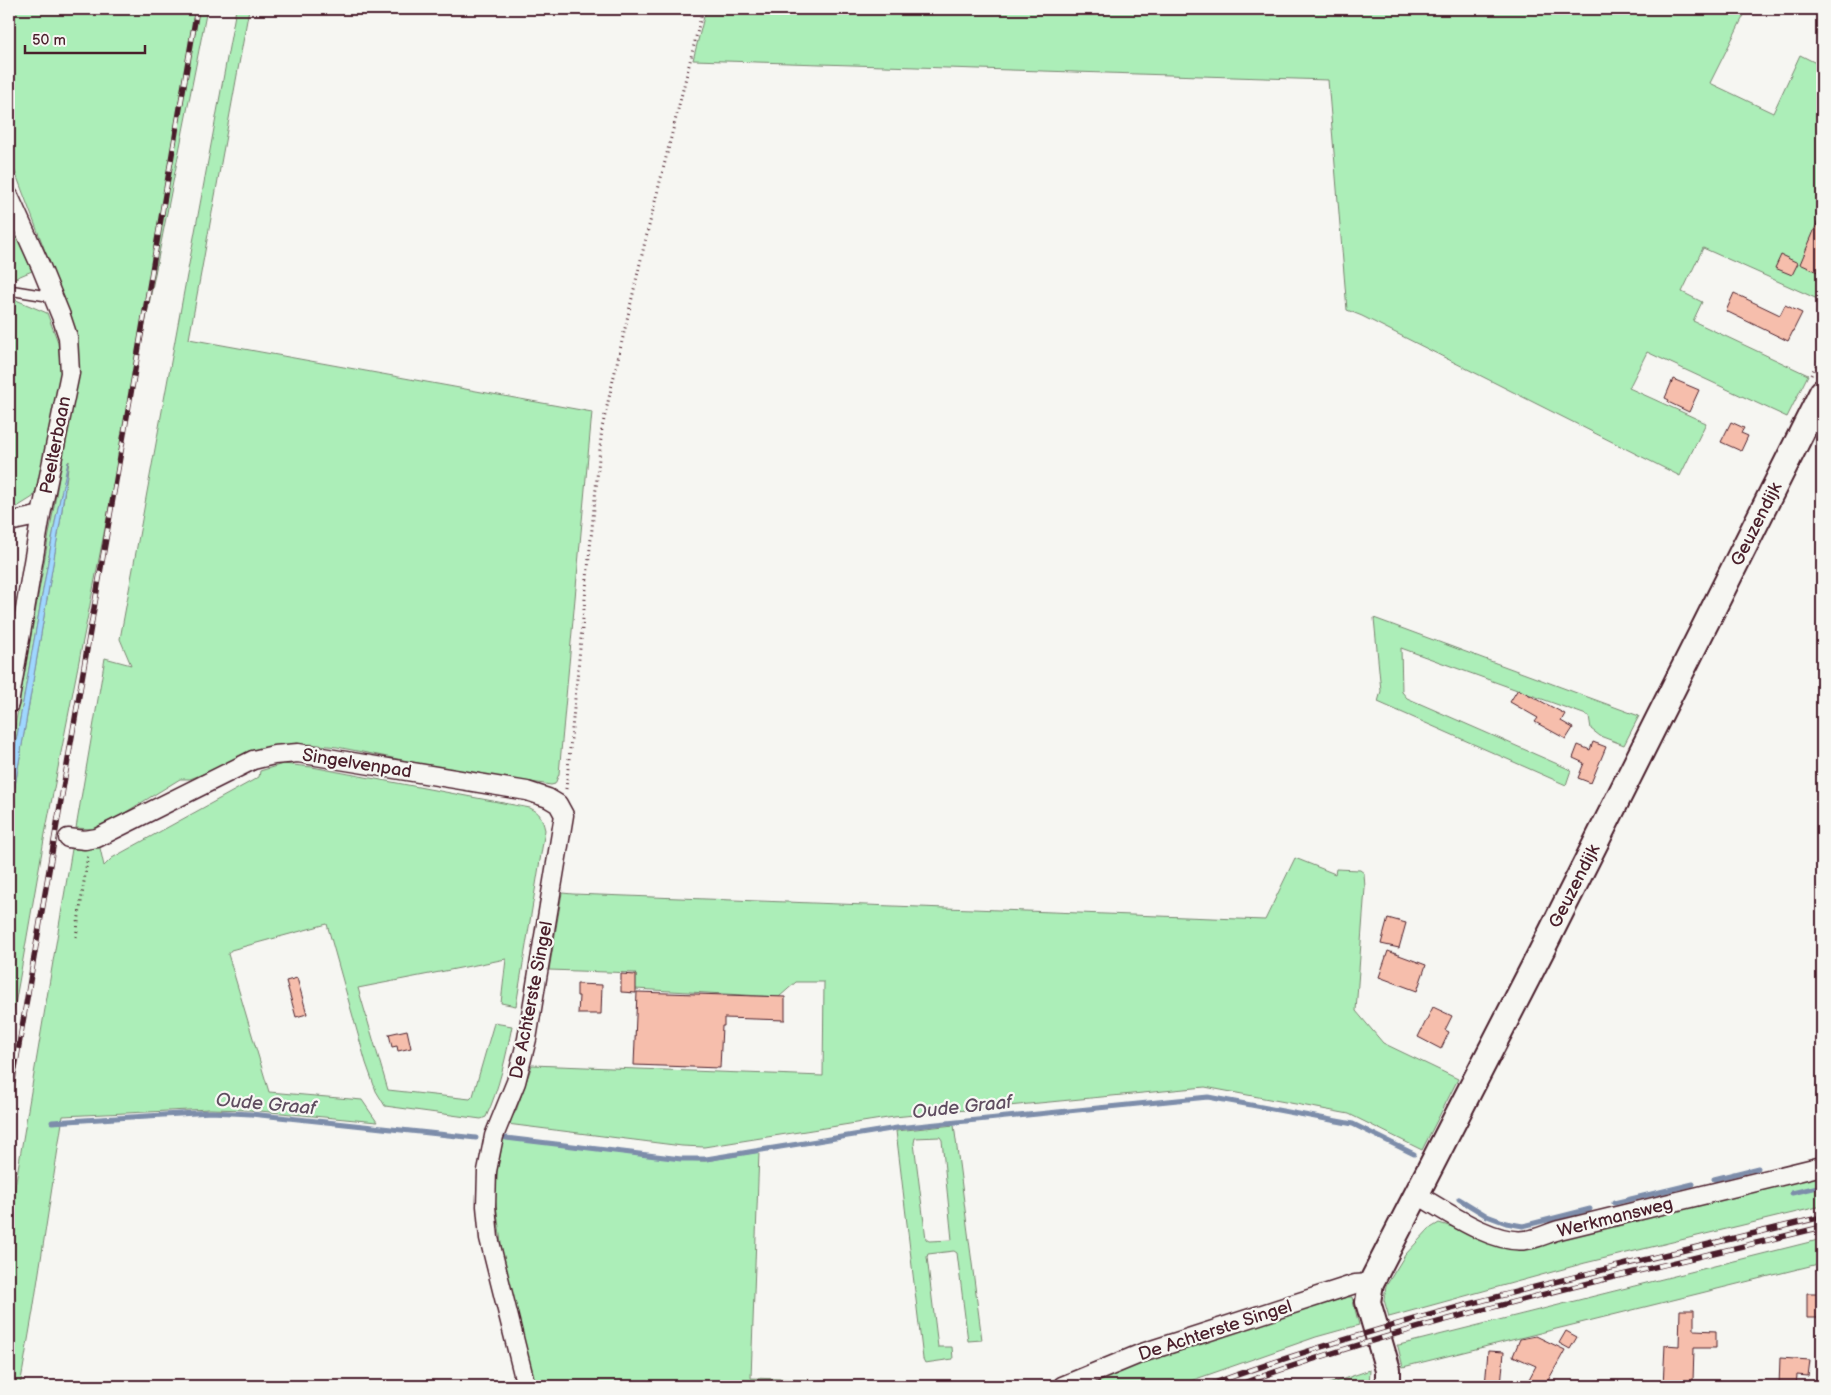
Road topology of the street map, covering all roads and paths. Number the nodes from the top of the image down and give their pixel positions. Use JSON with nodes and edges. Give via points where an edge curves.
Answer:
{"nodes":[{"id":1,"x":703,"y":9,"type":"edge"},
{"id":2,"x":9,"y":196,"type":"edge"},
{"id":3,"x":9,"y":290,"type":"edge"},
{"id":4,"x":54,"y":297,"type":"junction"},
{"id":5,"x":1822,"y":392,"type":"edge"},
{"id":6,"x":41,"y":515,"type":"junction"},
{"id":7,"x":9,"y":522,"type":"edge"},
{"id":8,"x":9,"y":704,"type":"edge"},
{"id":9,"x":564,"y":815,"type":"junction"},
{"id":10,"x":68,"y":838,"type":"dead end"},
{"id":11,"x":91,"y":839,"type":"junction"},
{"id":12,"x":76,"y":937,"type":"dead end"},
{"id":13,"x":1822,"y":1166,"type":"edge"},
{"id":14,"x":1416,"y":1194,"type":"junction"},
{"id":15,"x":1371,"y":1283,"type":"junction"},
{"id":16,"x":526,"y":1386,"type":"edge"},
{"id":17,"x":1062,"y":1386,"type":"edge"},
{"id":18,"x":1388,"y":1386,"type":"edge"}],
"edges":[{"from":1,"to":9,"type":"path","via":[[602,428]]},
{"from":2,"to":4,"type":"street","name":"Peelterbaan"},
{"from":3,"to":4,"type":"lane"},
{"from":4,"to":6,"type":"street","name":"Peelterbaan","via":[[68,337],[70,373]]},
{"from":5,"to":14,"type":"main road","name":"Geuzendijk"},
{"from":6,"to":7,"type":"street"},
{"from":6,"to":8,"type":"street","name":"Peelterbaan"},
{"from":9,"to":11,"type":"street","name":"Singelvenpad","via":[[558,804],[527,791],[298,753],[253,760],[107,834]]},
{"from":9,"to":16,"type":"street","name":"De Achterste Singel","via":[[527,1039],[516,1082],[494,1136],[487,1171],[489,1238]]},
{"from":10,"to":11,"type":"street","name":"Singelvenpad"},
{"from":11,"to":12,"type":"path"},
{"from":13,"to":14,"type":"street","name":"Werkmansweg","via":[[1525,1240],[1499,1237],[1469,1225]]},
{"from":14,"to":15,"type":"main road","name":"Geuzendijk"},
{"from":15,"to":17,"type":"street","name":"De Achterste Singel","via":[[1355,1284],[1142,1353]]},
{"from":15,"to":18,"type":"main road","name":"Geuzendijk","via":[[1368,1302],[1388,1370]]}]}
